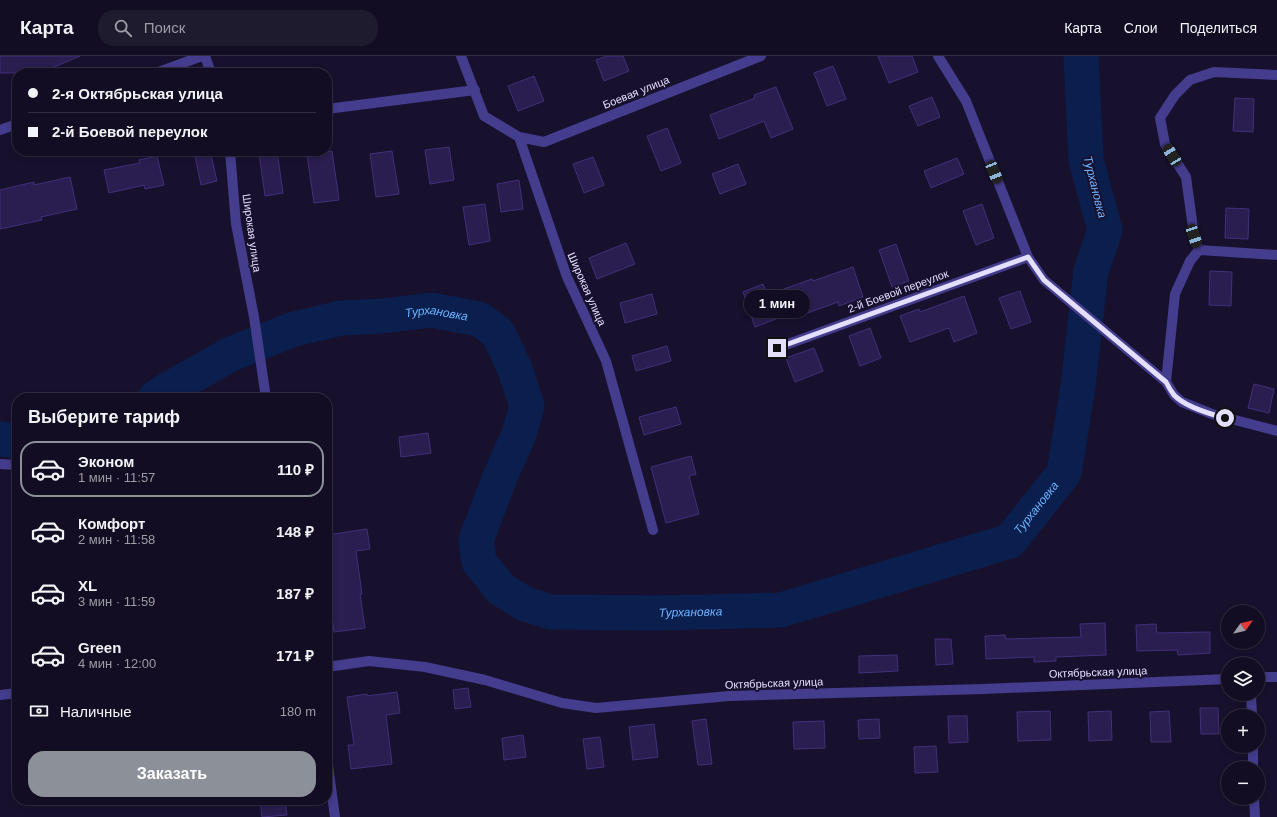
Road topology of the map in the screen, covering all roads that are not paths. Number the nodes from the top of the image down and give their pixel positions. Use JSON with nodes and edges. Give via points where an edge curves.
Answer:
{"nodes":[{"id":1,"x":204,"y":56,"type":"edge"},
{"id":2,"x":461,"y":56,"type":"edge"},
{"id":3,"x":761,"y":56,"type":"edge"},
{"id":4,"x":938,"y":56,"type":"edge"},
{"id":5,"x":170,"y":68,"type":"edge"},
{"id":6,"x":209,"y":68,"type":"edge"},
{"id":7,"x":1277,"y":75,"type":"edge"},
{"id":8,"x":475,"y":90,"type":"junction"},
{"id":9,"x":332,"y":108,"type":"edge"},
{"id":10,"x":12,"y":126,"type":"edge"},
{"id":11,"x":0,"y":130,"type":"edge"},
{"id":12,"x":519,"y":137,"type":"junction"},
{"id":13,"x":230,"y":156,"type":"edge"},
{"id":14,"x":1199,"y":250,"type":"junction"},
{"id":15,"x":1277,"y":255,"type":"edge"},
{"id":16,"x":1028,"y":257,"type":"junction"},
{"id":17,"x":777,"y":348,"type":"dead end"},
{"id":18,"x":1166,"y":382,"type":"junction"},
{"id":19,"x":265,"y":393,"type":"edge"},
{"id":20,"x":1277,"y":431,"type":"edge"},
{"id":21,"x":0,"y":464,"type":"edge"},
{"id":22,"x":12,"y":465,"type":"edge"},
{"id":23,"x":653,"y":530,"type":"dead end"},
{"id":24,"x":332,"y":666,"type":"edge"},
{"id":25,"x":1277,"y":677,"type":"edge"},
{"id":26,"x":1265,"y":678,"type":"edge"},
{"id":27,"x":1221,"y":679,"type":"edge"},
{"id":28,"x":12,"y":694,"type":"edge"},
{"id":29,"x":0,"y":695,"type":"edge"},
{"id":30,"x":332,"y":795,"type":"edge"},
{"id":31,"x":1254,"y":805,"type":"edge"},
{"id":32,"x":335,"y":817,"type":"edge"},
{"id":33,"x":1255,"y":817,"type":"edge"}],
"edges":[{"from":1,"to":5,"type":"street"},
{"from":1,"to":6,"type":"street"},
{"from":2,"to":8,"type":"street"},
{"from":3,"to":12,"type":"street","name":"Боевая улица","via":[[544,142]]},
{"from":4,"to":16,"type":"street","via":[[966,101]]},
{"from":7,"to":14,"type":"street","via":[[1214,72],[1190,80],[1175,95],[1160,118],[1165,144],[1186,177],[1194,236]]},
{"from":8,"to":9,"type":"street"},
{"from":8,"to":12,"type":"street","via":[[484,116]]},
{"from":10,"to":11,"type":"street"},
{"from":12,"to":23,"type":"street","name":"Широкая улица","via":[[566,277],[606,361]]},
{"from":13,"to":19,"type":"street","name":"Широкая улица","via":[[236,224]]},
{"from":14,"to":15,"type":"street"},
{"from":14,"to":18,"type":"street","via":[[1190,261],[1175,294]]},
{"from":16,"to":17,"type":"street","name":"2-й Боевой переулок"},
{"from":16,"to":18,"type":"street","via":[[1044,280]]},
{"from":18,"to":20,"type":"street","via":[[1182,402],[1212,414]]},
{"from":21,"to":22,"type":"street"},
{"from":24,"to":27,"type":"street","name":"Октябрьская улица","via":[[369,661],[425,667],[485,680],[562,703],[596,708],[729,696]]},
{"from":25,"to":26,"type":"street"},
{"from":28,"to":29,"type":"street"},
{"from":30,"to":32,"type":"street"},
{"from":31,"to":33,"type":"street"}]}
